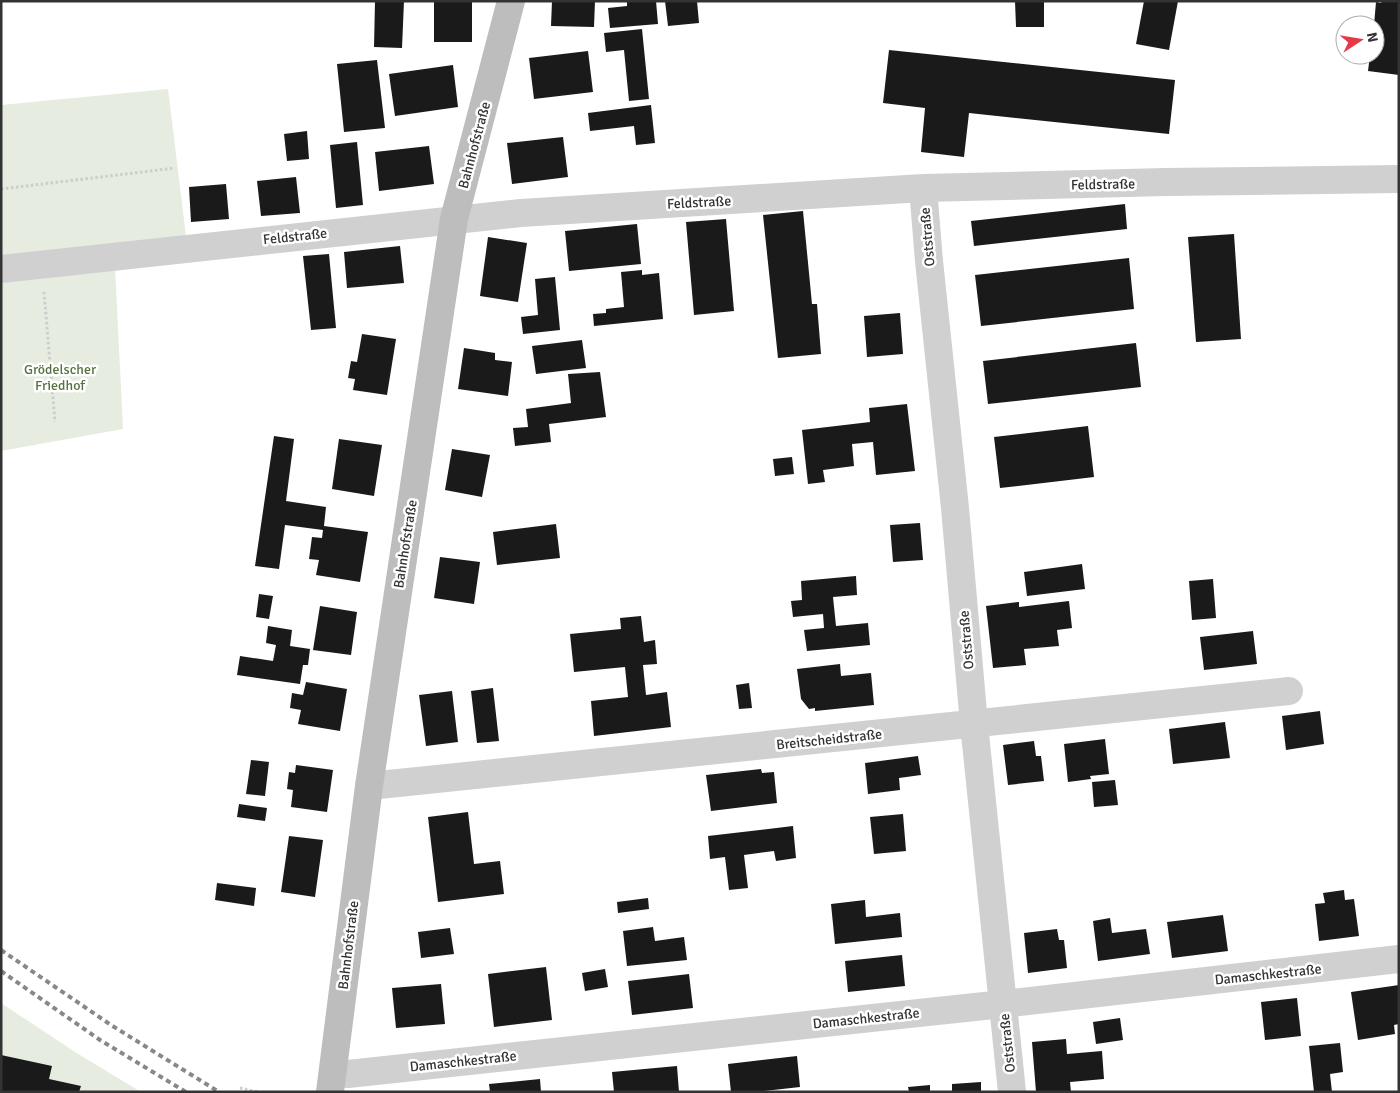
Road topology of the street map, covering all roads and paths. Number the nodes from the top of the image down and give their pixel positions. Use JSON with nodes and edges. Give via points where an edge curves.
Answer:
{"nodes":[{"id":1,"x":511,"y":1,"type":"edge"},
{"id":2,"x":175,"y":168,"type":"dead end"},
{"id":3,"x":1399,"y":179,"type":"edge"},
{"id":4,"x":923,"y":188,"type":"junction"},
{"id":5,"x":1,"y":189,"type":"edge"},
{"id":6,"x":454,"y":219,"type":"junction"},
{"id":7,"x":41,"y":264,"type":"junction"},
{"id":8,"x":1,"y":269,"type":"edge"},
{"id":9,"x":55,"y":422,"type":"dead end"},
{"id":10,"x":1289,"y":691,"type":"dead end"},
{"id":11,"x":974,"y":724,"type":"junction"},
{"id":12,"x":369,"y":786,"type":"junction"},
{"id":13,"x":1399,"y":959,"type":"edge"},
{"id":14,"x":1003,"y":1004,"type":"junction"},
{"id":15,"x":332,"y":1082,"type":"edge"},
{"id":16,"x":240,"y":1088,"type":"dead end"},
{"id":17,"x":258,"y":1092,"type":"edge"},
{"id":18,"x":1012,"y":1092,"type":"edge"}],
"edges":[{"from":1,"to":6,"type":"street","name":"Bahnhofstraße"},
{"from":2,"to":5,"type":"path"},
{"from":3,"to":4,"type":"street","name":"Feldstraße"},
{"from":4,"to":6,"type":"street","name":"Feldstraße"},
{"from":4,"to":11,"type":"street","name":"Oststraße"},
{"from":6,"to":7,"type":"street","name":"Feldstraße"},
{"from":6,"to":12,"type":"street","name":"Bahnhofstraße"},
{"from":7,"to":8,"type":"street","name":"Feldstraße"},
{"from":7,"to":9,"type":"path"},
{"from":10,"to":11,"type":"street","name":"Breitscheidstraße"},
{"from":11,"to":12,"type":"street","name":"Breitscheidstraße"},
{"from":11,"to":14,"type":"street","name":"Oststraße"},
{"from":12,"to":15,"type":"street","name":"Bahnhofstraße"},
{"from":13,"to":14,"type":"street","name":"Damaschkestraße"},
{"from":14,"to":15,"type":"street","name":"Damaschkestraße","via":[[358,1073]]},
{"from":14,"to":18,"type":"street","name":"Oststraße"},
{"from":16,"to":17,"type":"path"}]}
